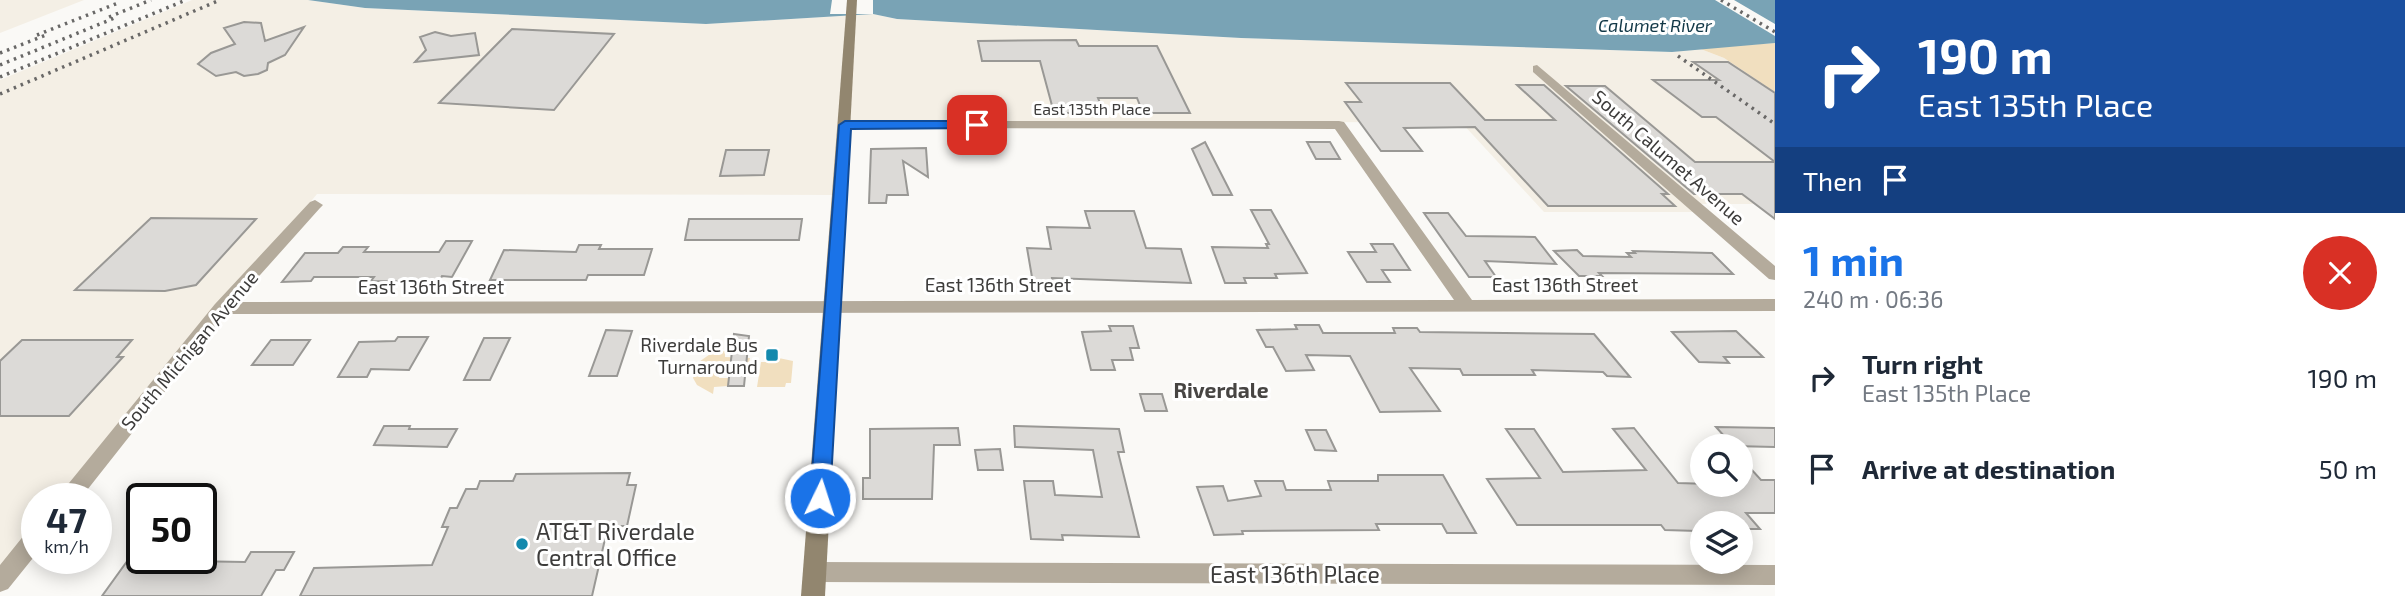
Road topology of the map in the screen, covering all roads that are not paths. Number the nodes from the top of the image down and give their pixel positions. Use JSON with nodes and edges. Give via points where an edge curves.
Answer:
{"nodes":[{"id":1,"x":852,"y":7,"type":"edge"},
{"id":2,"x":1537,"y":69,"type":"dead end"},
{"id":3,"x":845,"y":125,"type":"junction"},
{"id":4,"x":315,"y":205,"type":"dead end"},
{"id":5,"x":1775,"y":275,"type":"edge"},
{"id":6,"x":1466,"y":304,"type":"junction"},
{"id":7,"x":833,"y":305,"type":"junction"},
{"id":8,"x":1775,"y":305,"type":"edge"},
{"id":9,"x":221,"y":308,"type":"junction"},
{"id":10,"x":80,"y":483,"type":"edge"},
{"id":11,"x":21,"y":556,"type":"edge"},
{"id":12,"x":1775,"y":575,"type":"edge"},
{"id":13,"x":0,"y":582,"type":"edge"},
{"id":14,"x":814,"y":584,"type":"edge"}],
"edges":[{"from":1,"to":3,"type":"main road"},
{"from":2,"to":5,"type":"street","name":"South Calumet Avenue"},
{"from":3,"to":6,"type":"street","name":"East 135th Place","via":[[1339,125]]},
{"from":3,"to":7,"type":"main road"},
{"from":4,"to":9,"type":"street","name":"South Michigan Avenue"},
{"from":6,"to":7,"type":"street","name":"East 136th Street"},
{"from":6,"to":8,"type":"street","name":"East 136th Street"},
{"from":7,"to":9,"type":"street","name":"East 136th Street"},
{"from":7,"to":14,"type":"main road"},
{"from":9,"to":10,"type":"street","name":"South Michigan Avenue"},
{"from":11,"to":13,"type":"street"},
{"from":12,"to":14,"type":"street","name":"East 136th Place"}]}
